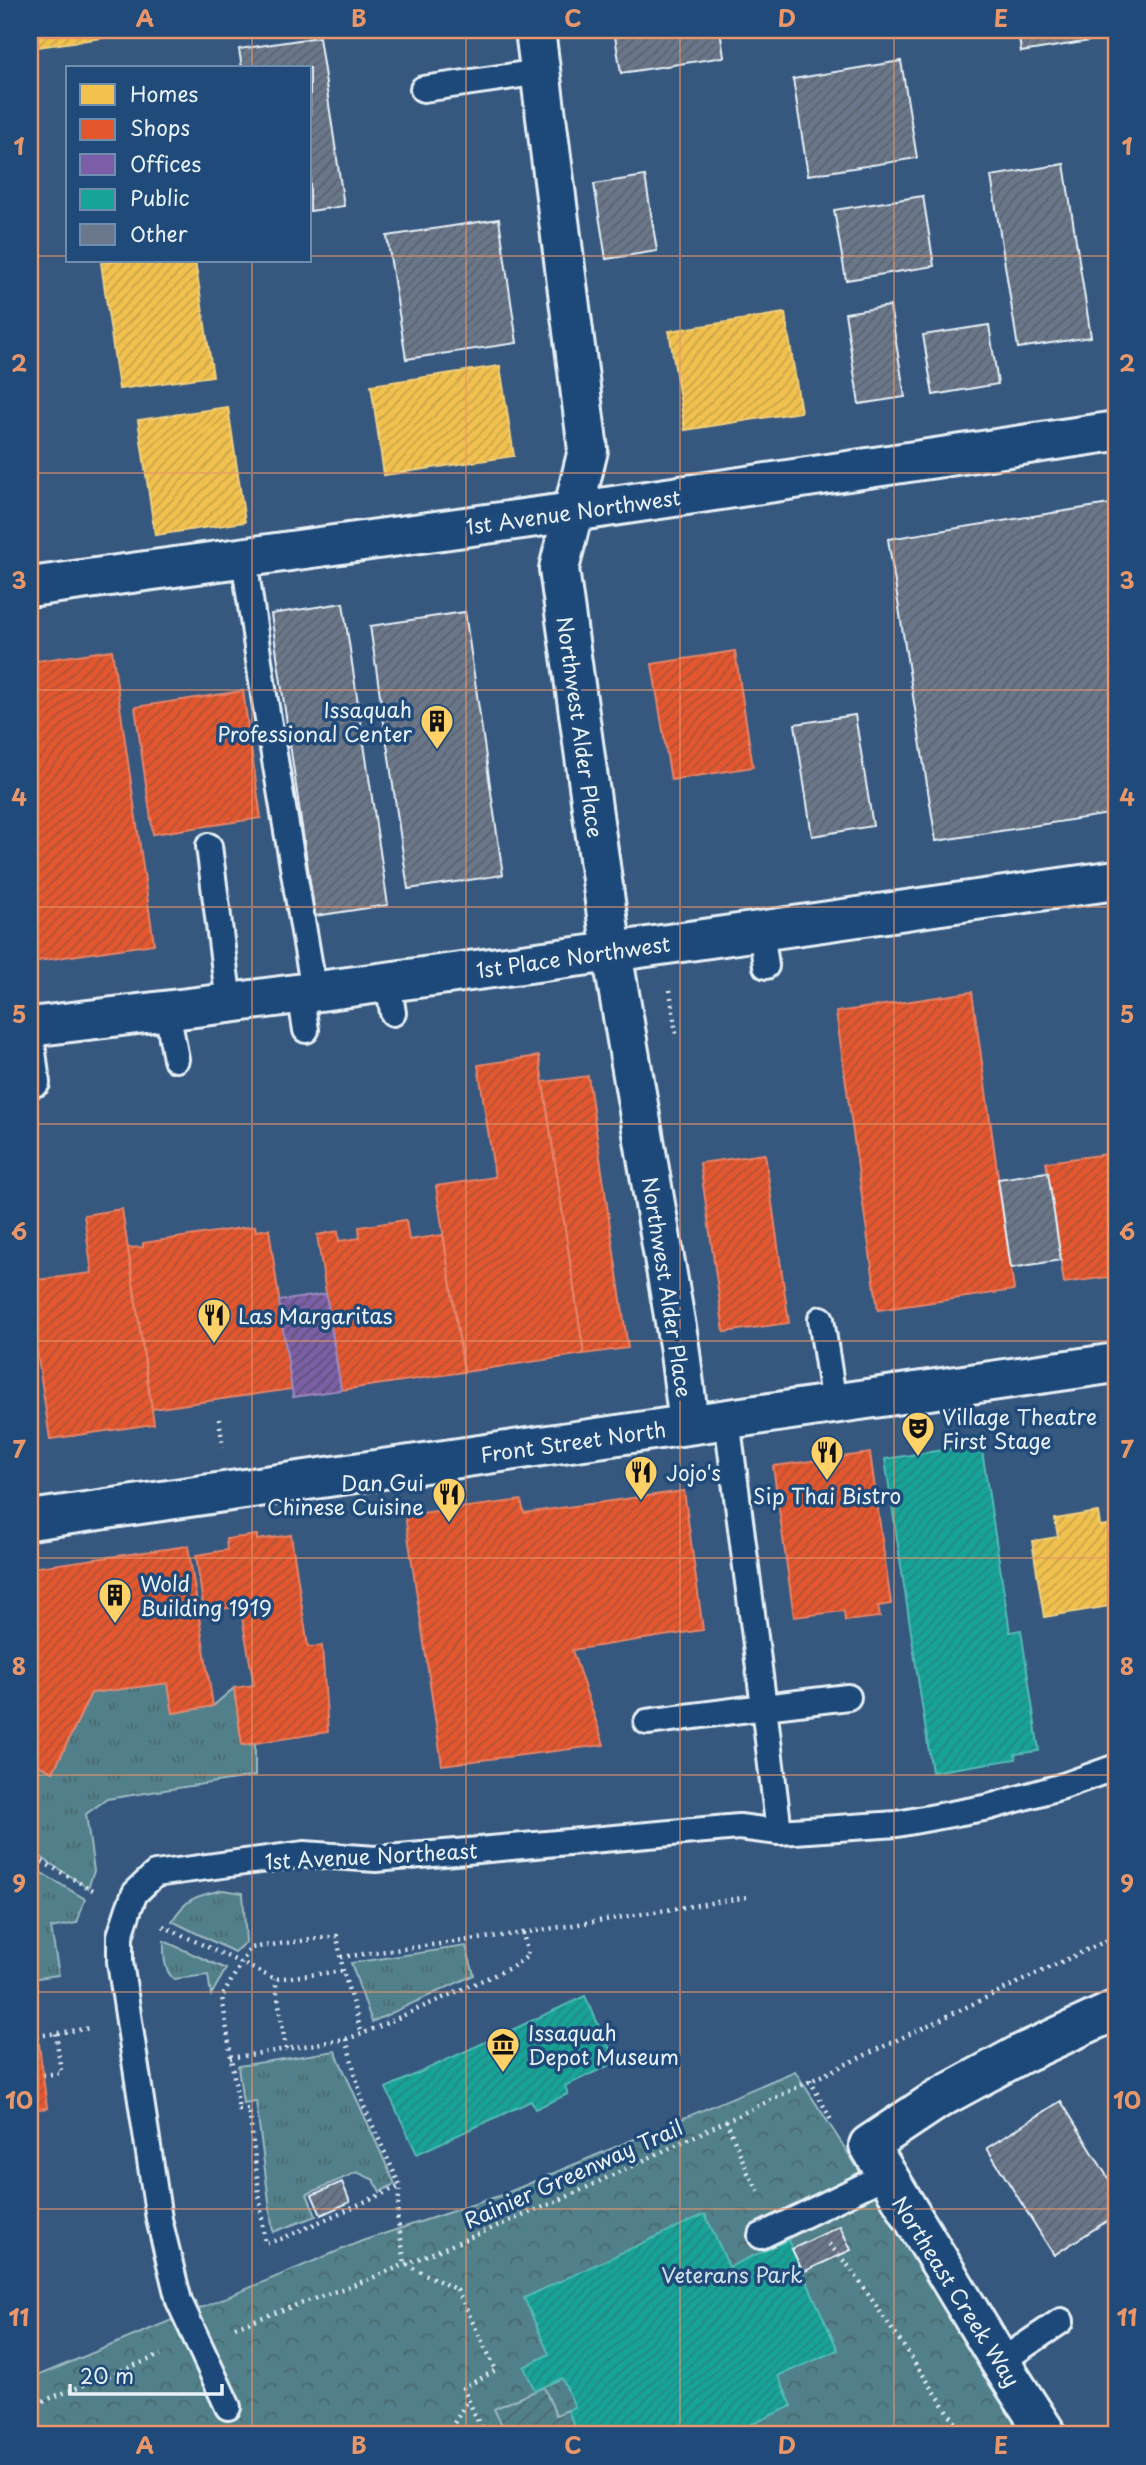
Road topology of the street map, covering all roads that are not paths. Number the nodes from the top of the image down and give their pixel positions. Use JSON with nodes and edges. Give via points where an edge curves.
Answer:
{"nodes":[{"id":1,"x":535,"y":30,"type":"edge"},
{"id":2,"x":541,"y":72,"type":"junction"},
{"id":3,"x":423,"y":89,"type":"dead end"},
{"id":4,"x":1116,"y":431,"type":"edge"},
{"id":5,"x":573,"y":512,"type":"junction"},
{"id":6,"x":244,"y":558,"type":"junction"},
{"id":7,"x":30,"y":587,"type":"edge"},
{"id":8,"x":209,"y":846,"type":"dead end"},
{"id":9,"x":1116,"y":880,"type":"edge"},
{"id":10,"x":612,"y":952,"type":"junction"},
{"id":11,"x":307,"y":992,"type":"junction"},
{"id":12,"x":229,"y":1003,"type":"junction"},
{"id":13,"x":167,"y":1011,"type":"junction"},
{"id":14,"x":30,"y":1027,"type":"edge"},
{"id":15,"x":306,"y":1030,"type":"dead end"},
{"id":16,"x":176,"y":1059,"type":"dead end"},
{"id":17,"x":37,"y":1083,"type":"dead end"},
{"id":18,"x":821,"y":1319,"type":"dead end"},
{"id":19,"x":1116,"y":1363,"type":"edge"},
{"id":20,"x":834,"y":1404,"type":"junction"},
{"id":21,"x":727,"y":1419,"type":"junction"},
{"id":22,"x":689,"y":1424,"type":"junction"},
{"id":23,"x":30,"y":1520,"type":"edge"},
{"id":24,"x":848,"y":1697,"type":"dead end"},
{"id":25,"x":764,"y":1707,"type":"junction"},
{"id":26,"x":647,"y":1722,"type":"dead end"},
{"id":27,"x":1116,"y":1767,"type":"edge"},
{"id":28,"x":779,"y":1832,"type":"junction"},
{"id":29,"x":1116,"y":2010,"type":"edge"},
{"id":30,"x":877,"y":2160,"type":"junction"},
{"id":31,"x":761,"y":2236,"type":"dead end"},
{"id":32,"x":1061,"y":2321,"type":"dead end"},
{"id":33,"x":1000,"y":2362,"type":"junction"},
{"id":34,"x":228,"y":2407,"type":"dead end"},
{"id":35,"x":1047,"y":2435,"type":"edge"}],
"edges":[{"from":1,"to":2,"type":"street","name":"Northwest Alder Place"},
{"from":2,"to":3,"type":"lane"},
{"from":2,"to":5,"type":"street","name":"Northwest Alder Place","via":[[588,450]]},
{"from":4,"to":5,"type":"street","name":"1st Avenue Northwest"},
{"from":5,"to":6,"type":"street","name":"1st Avenue Northwest"},
{"from":5,"to":10,"type":"street","name":"Northwest Alder Place","via":[[559,569]]},
{"from":6,"to":7,"type":"street","name":"1st Avenue Northwest"},
{"from":6,"to":11,"type":"lane"},
{"from":8,"to":12,"type":"lane"},
{"from":9,"to":10,"type":"street","name":"1st Place Northwest","via":[[763,948]]},
{"from":10,"to":11,"type":"street","name":"1st Place Northwest","via":[[390,997]]},
{"from":10,"to":22,"type":"street","name":"Northwest Alder Place"},
{"from":11,"to":12,"type":"street","name":"1st Place Northwest"},
{"from":11,"to":15,"type":"lane"},
{"from":12,"to":13,"type":"street","name":"1st Place Northwest"},
{"from":13,"to":14,"type":"street","name":"1st Place Northwest"},
{"from":13,"to":16,"type":"lane"},
{"from":14,"to":17,"type":"lane"},
{"from":18,"to":20,"type":"lane"},
{"from":19,"to":20,"type":"street","name":"Front Street North"},
{"from":20,"to":21,"type":"street","name":"Front Street North"},
{"from":21,"to":22,"type":"street","name":"Front Street North"},
{"from":21,"to":25,"type":"lane"},
{"from":22,"to":23,"type":"street","name":"Front Street North"},
{"from":24,"to":25,"type":"lane"},
{"from":25,"to":26,"type":"lane"},
{"from":25,"to":28,"type":"lane"},
{"from":27,"to":28,"type":"lane","name":"1st Avenue Northeast","via":[[989,1807],[897,1824]]},
{"from":28,"to":34,"type":"lane","name":"1st Avenue Northeast","via":[[739,1827],[376,1859],[304,1854],[155,1874],[135,1893],[120,1936],[121,1962],[159,2219],[179,2301]]},
{"from":29,"to":30,"type":"street","via":[[938,2099]]},
{"from":30,"to":31,"type":"lane","via":[[804,2216]]},
{"from":30,"to":33,"type":"street","name":"Northeast Creek Way"},
{"from":32,"to":33,"type":"lane"},
{"from":33,"to":35,"type":"street","name":"Northeast Creek Way"}]}
